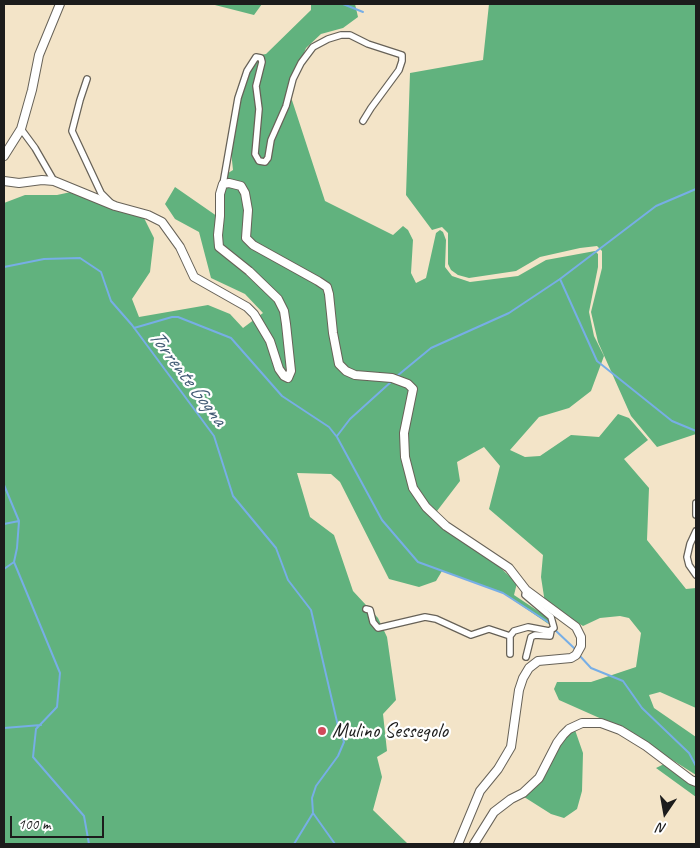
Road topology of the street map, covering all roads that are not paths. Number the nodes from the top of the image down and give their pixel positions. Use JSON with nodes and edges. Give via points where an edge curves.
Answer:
{"nodes":[{"id":1,"x":60,"y":4,"type":"edge"},
{"id":2,"x":87,"y":79,"type":"dead end"},
{"id":3,"x":363,"y":121,"type":"dead end"},
{"id":4,"x":21,"y":129,"type":"junction"},
{"id":5,"x":4,"y":156,"type":"edge"},
{"id":6,"x":4,"y":181,"type":"edge"},
{"id":7,"x":54,"y":181,"type":"junction"},
{"id":8,"x":223,"y":184,"type":"junction"},
{"id":9,"x":115,"y":206,"type":"junction"},
{"id":10,"x":696,"y":503,"type":"edge"},
{"id":11,"x":696,"y":515,"type":"edge"},
{"id":12,"x":696,"y":531,"type":"edge"},
{"id":13,"x":696,"y":575,"type":"edge"},
{"id":14,"x":526,"y":590,"type":"junction"},
{"id":15,"x":366,"y":609,"type":"dead end"},
{"id":16,"x":551,"y":630,"type":"junction"},
{"id":17,"x":510,"y":636,"type":"junction"},
{"id":18,"x":510,"y":654,"type":"dead end"},
{"id":19,"x":526,"y":657,"type":"dead end"},
{"id":20,"x":696,"y":782,"type":"edge"},
{"id":21,"x":458,"y":844,"type":"edge"},
{"id":22,"x":474,"y":844,"type":"edge"}],
"edges":[{"from":1,"to":4,"type":"street","via":[[39,55]]},
{"from":2,"to":9,"type":"street","via":[[72,131],[101,193]]},
{"from":3,"to":8,"type":"street","via":[[400,70],[402,55],[350,35],[328,38],[313,47],[301,63],[271,140],[268,158],[265,162],[259,161],[255,154],[259,109],[256,86],[262,62],[256,57],[247,71],[238,98]]},
{"from":4,"to":5,"type":"street"},
{"from":4,"to":7,"type":"street"},
{"from":6,"to":7,"type":"street"},
{"from":7,"to":9,"type":"street"},
{"from":8,"to":9,"type":"street","via":[[219,247],[278,299],[284,310],[291,371],[288,378],[279,369],[270,341],[254,314],[194,277],[180,247],[162,222]]},
{"from":8,"to":14,"type":"street","via":[[241,186],[245,193],[248,210],[246,238],[253,246],[327,288],[339,364],[346,372],[394,379],[413,389],[404,433],[405,457],[413,488],[434,517],[509,568]]},
{"from":10,"to":11,"type":"street"},
{"from":12,"to":13,"type":"street","via":[[687,557]]},
{"from":14,"to":16,"type":"street","via":[[525,596],[553,619],[554,628]]},
{"from":14,"to":21,"type":"street","via":[[576,627],[581,646],[571,658],[538,661],[529,668],[519,690],[511,747],[480,791]]},
{"from":15,"to":17,"type":"street","via":[[370,610],[378,628],[425,617],[471,635],[487,629]]},
{"from":16,"to":17,"type":"street","via":[[528,627],[514,631]]},
{"from":16,"to":19,"type":"street","via":[[550,636],[531,637]]},
{"from":17,"to":18,"type":"street"},
{"from":20,"to":22,"type":"street","via":[[620,730],[601,723],[582,724],[563,735],[539,778],[494,812]]}]}
